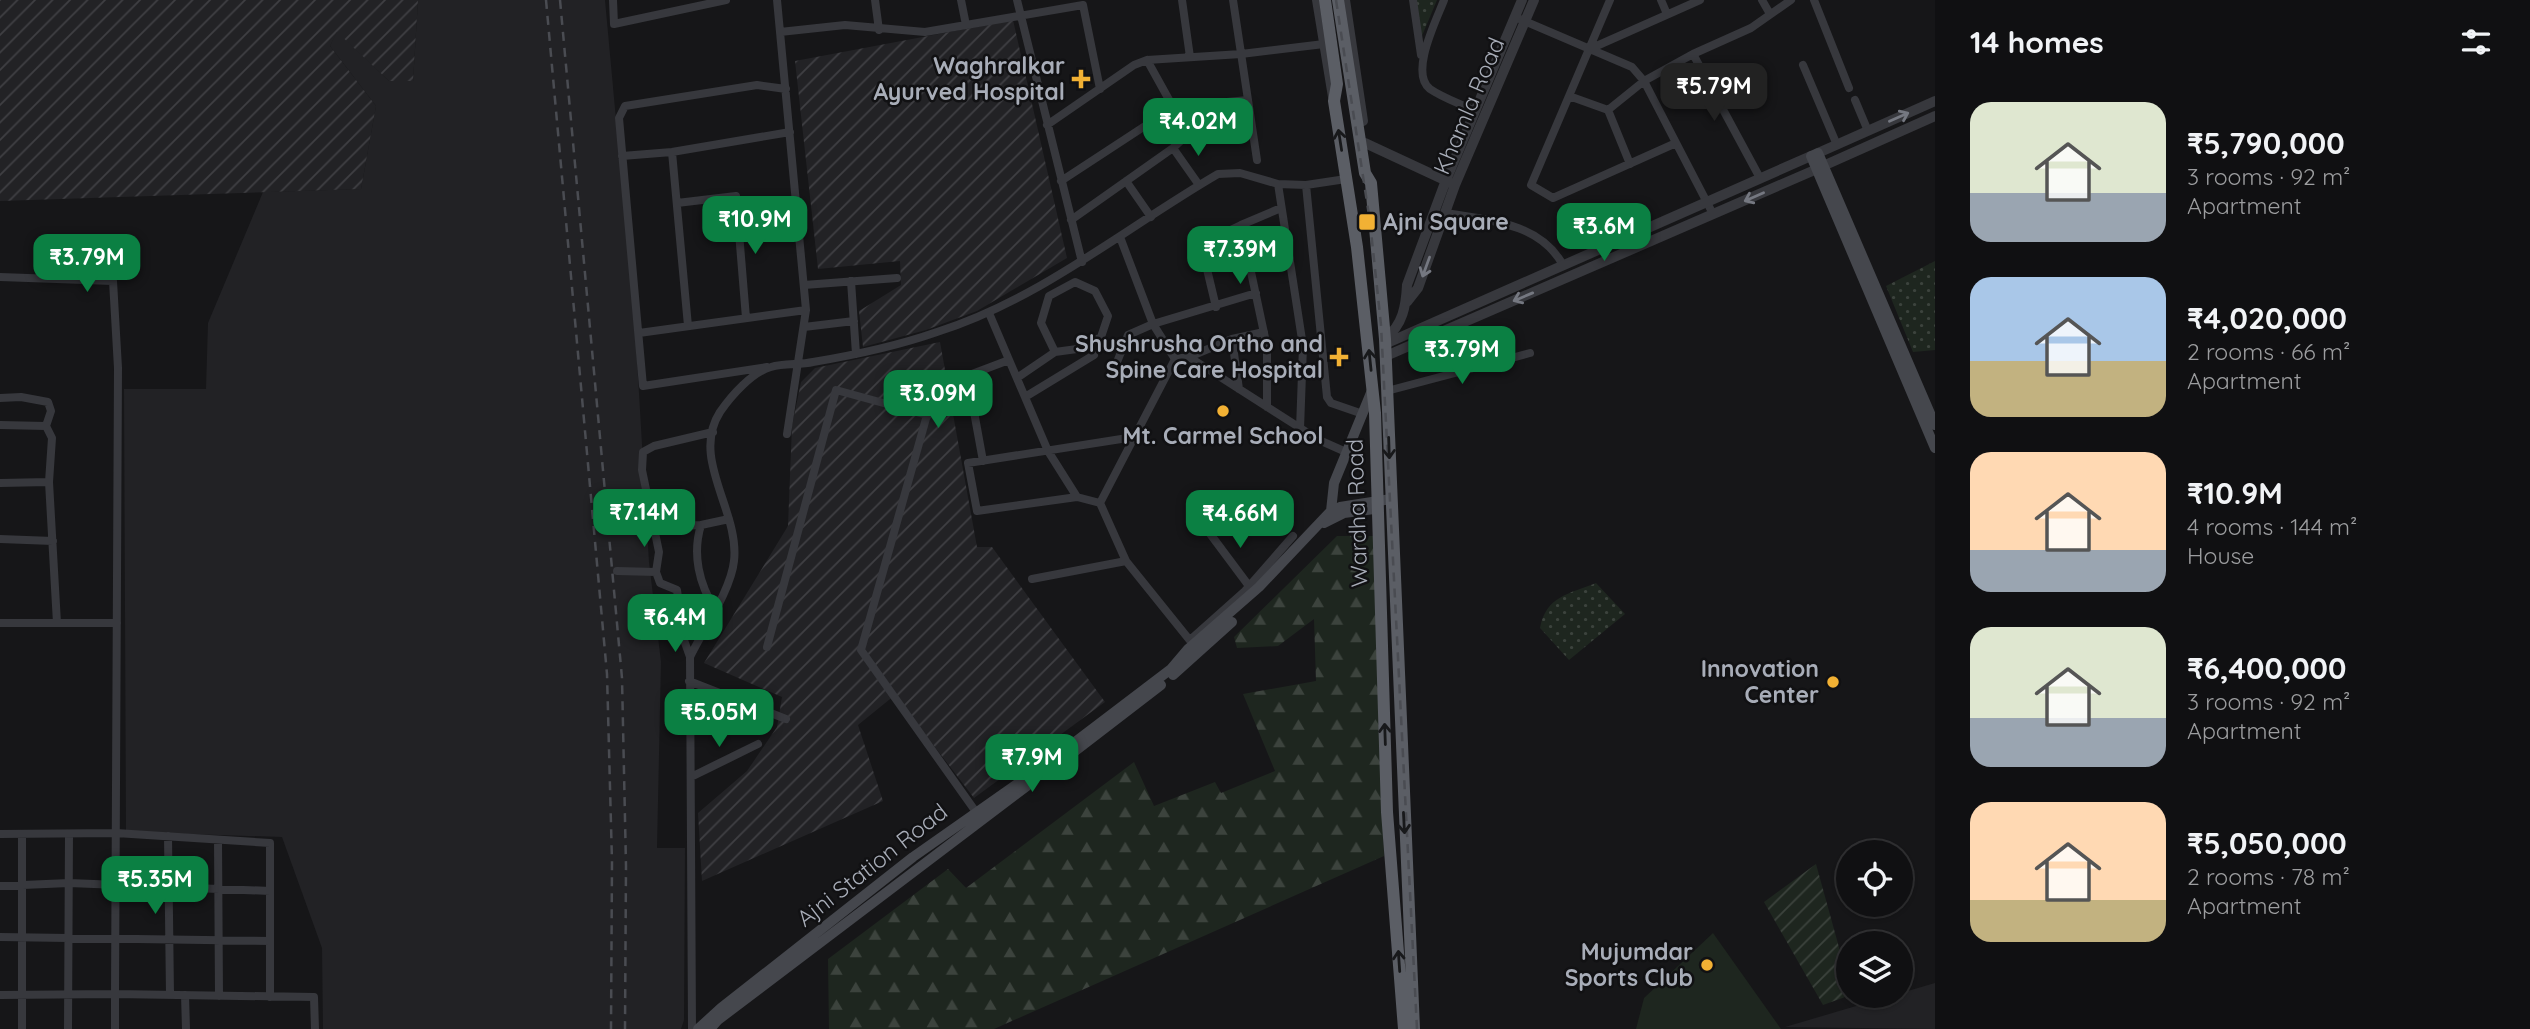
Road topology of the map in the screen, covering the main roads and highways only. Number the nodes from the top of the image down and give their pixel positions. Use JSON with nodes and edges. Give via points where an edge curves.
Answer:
{"nodes":[{"id":1,"x":1325,"y":0,"type":"edge"},
{"id":2,"x":1338,"y":0,"type":"edge"},
{"id":3,"x":1815,"y":155,"type":"road end"},
{"id":4,"x":1848,"y":233,"type":"junction"},
{"id":5,"x":1373,"y":388,"type":"junction"},
{"id":6,"x":1935,"y":425,"type":"edge"},
{"id":7,"x":1935,"y":448,"type":"edge"},
{"id":8,"x":1384,"y":504,"type":"junction"},
{"id":9,"x":1326,"y":517,"type":"junction"},
{"id":10,"x":830,"y":930,"type":"junction"},
{"id":11,"x":698,"y":1029,"type":"edge"},
{"id":12,"x":710,"y":1029,"type":"edge"},
{"id":13,"x":1404,"y":1029,"type":"edge"},
{"id":14,"x":1414,"y":1029,"type":"edge"}],
"edges":[{"from":5,"to":1,"type":"highway","name":"Wardha Road","one_way":true},
{"from":2,"to":8,"type":"highway","name":"Wardha Road","one_way":true,"via":[[1363,164],[1371,183],[1387,391]]},
{"from":3,"to":4,"type":"main road"},
{"from":4,"to":6,"type":"main road"},
{"from":4,"to":7,"type":"main road"},
{"from":5,"to":8,"type":"highway","name":"Wardha Road"},
{"from":5,"to":9,"type":"main road","via":[[1334,483]]},
{"from":8,"to":9,"type":"main road"},
{"from":8,"to":9,"type":"main road"},
{"from":13,"to":8,"type":"highway","name":"Wardha Road","one_way":true,"via":[[1387,812]]},
{"from":8,"to":14,"type":"highway","name":"Wardha Road","one_way":true},
{"from":9,"to":10,"type":"main road","name":"Ajni Station Road","via":[[1258,597],[1123,707]]},
{"from":10,"to":11,"type":"main road","name":"Ajni Station Road"},
{"from":10,"to":12,"type":"main road","name":"Ajni Station Road"}]}
